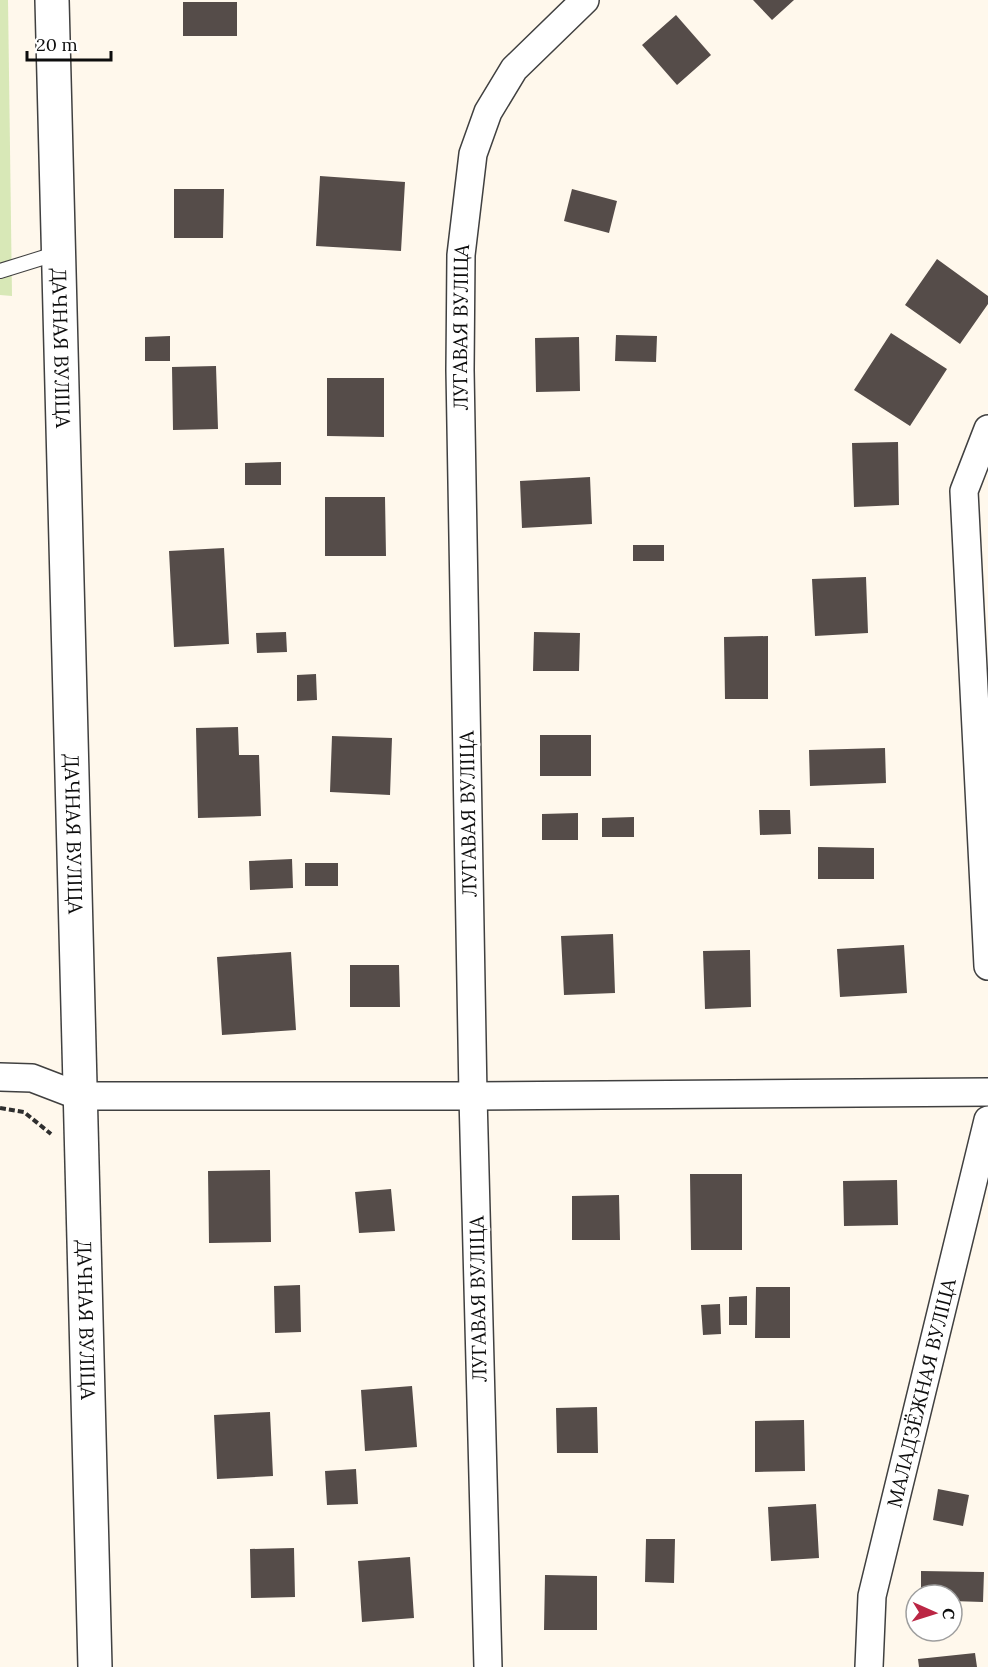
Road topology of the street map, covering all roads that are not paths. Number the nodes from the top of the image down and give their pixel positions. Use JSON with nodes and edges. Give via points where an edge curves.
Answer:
{"nodes":[{"id":1,"x":52,"y":0,"type":"edge"},
{"id":2,"x":585,"y":0,"type":"edge"},
{"id":3,"x":58,"y":253,"type":"junction"},
{"id":4,"x":0,"y":271,"type":"edge"},
{"id":5,"x":988,"y":429,"type":"edge"},
{"id":6,"x":988,"y":966,"type":"edge"},
{"id":7,"x":0,"y":1077,"type":"edge"},
{"id":8,"x":988,"y":1092,"type":"edge"},
{"id":9,"x":79,"y":1096,"type":"junction"},
{"id":10,"x":473,"y":1096,"type":"junction"},
{"id":11,"x":988,"y":1120,"type":"edge"},
{"id":12,"x":95,"y":1667,"type":"edge"},
{"id":13,"x":488,"y":1667,"type":"edge"},
{"id":14,"x":869,"y":1667,"type":"edge"}],
"edges":[{"from":1,"to":3,"type":"street","name":"ДАЧНАЯ ВУЛІЦА"},
{"from":2,"to":10,"type":"street","name":"ЛУГАВАЯ ВУЛІЦА","via":[[514,69],[488,112],[473,154],[461,255]]},
{"from":3,"to":4,"type":"lane"},
{"from":3,"to":9,"type":"street","name":"ДАЧНАЯ ВУЛІЦА"},
{"from":5,"to":6,"type":"street","via":[[964,490]]},
{"from":7,"to":9,"type":"street","via":[[32,1078]]},
{"from":8,"to":10,"type":"street"},
{"from":9,"to":10,"type":"street"},
{"from":9,"to":12,"type":"street","name":"ДАЧНАЯ ВУЛІЦА"},
{"from":10,"to":13,"type":"street","name":"ЛУГАВАЯ ВУЛІЦА"},
{"from":11,"to":14,"type":"street","name":"МАЛАДЗЁЖНАЯ ВУЛІЦА","via":[[872,1596]]}]}
